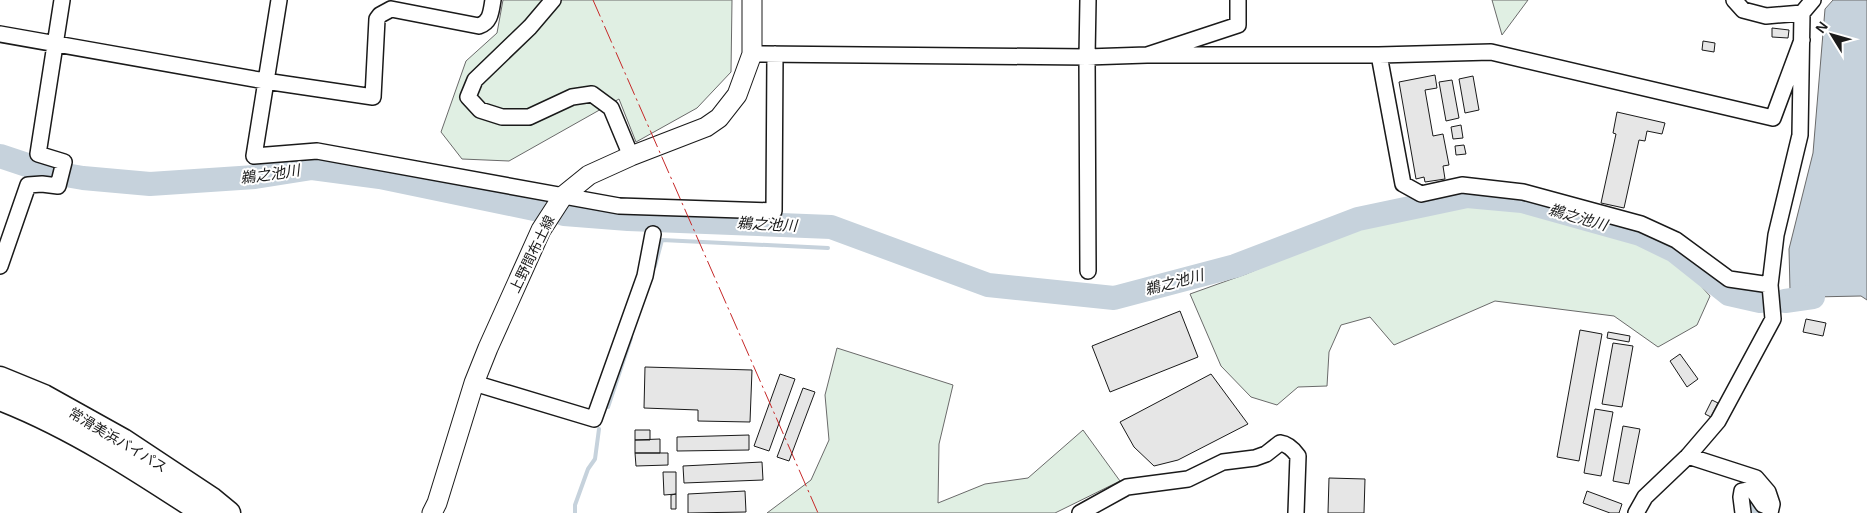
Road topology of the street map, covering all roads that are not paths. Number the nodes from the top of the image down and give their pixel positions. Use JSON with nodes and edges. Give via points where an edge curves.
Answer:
{"nodes":[{"id":1,"x":62,"y":0,"type":"edge"},
{"id":2,"x":279,"y":0,"type":"edge"},
{"id":3,"x":494,"y":0,"type":"edge"},
{"id":4,"x":552,"y":0,"type":"edge"},
{"id":5,"x":752,"y":0,"type":"edge"},
{"id":6,"x":1088,"y":0,"type":"edge"},
{"id":7,"x":1238,"y":0,"type":"edge"},
{"id":8,"x":1734,"y":0,"type":"edge"},
{"id":9,"x":1813,"y":0,"type":"edge"},
{"id":10,"x":1802,"y":13,"type":"junction"},
{"id":11,"x":0,"y":34,"type":"edge"},
{"id":12,"x":1802,"y":40,"type":"junction"},
{"id":13,"x":55,"y":44,"type":"junction"},
{"id":14,"x":752,"y":54,"type":"junction"},
{"id":15,"x":775,"y":54,"type":"junction"},
{"id":16,"x":1147,"y":55,"type":"junction"},
{"id":17,"x":1379,"y":55,"type":"junction"},
{"id":18,"x":1086,"y":58,"type":"junction"},
{"id":19,"x":265,"y":81,"type":"junction"},
{"id":20,"x":631,"y":156,"type":"junction"},
{"id":21,"x":563,"y":196,"type":"junction"},
{"id":22,"x":653,"y":234,"type":"dead end"},
{"id":23,"x":0,"y":266,"type":"edge"},
{"id":24,"x":1088,"y":271,"type":"dead end"},
{"id":25,"x":1770,"y":285,"type":"junction"},
{"id":26,"x":0,"y":378,"type":"edge"},
{"id":27,"x":474,"y":383,"type":"junction"},
{"id":28,"x":0,"y":399,"type":"edge"},
{"id":29,"x":1688,"y":456,"type":"junction"},
{"id":30,"x":203,"y":513,"type":"edge"},
{"id":31,"x":229,"y":513,"type":"edge"},
{"id":32,"x":432,"y":513,"type":"edge"},
{"id":33,"x":1080,"y":513,"type":"edge"},
{"id":34,"x":1296,"y":513,"type":"edge"},
{"id":35,"x":1636,"y":513,"type":"edge"},
{"id":36,"x":1744,"y":513,"type":"edge"},
{"id":37,"x":1769,"y":513,"type":"edge"}],
"edges":[{"from":1,"to":13,"type":"street"},
{"from":2,"to":19,"type":"street"},
{"from":3,"to":19,"type":"street","via":[[490,18],[479,26],[391,9],[380,14],[373,97]]},
{"from":4,"to":20,"type":"street","via":[[530,27],[475,80],[468,97],[480,110],[502,117],[529,117],[572,97],[592,94],[611,108]]},
{"from":5,"to":14,"type":"main road","name":"上野間布土線"},
{"from":6,"to":18,"type":"street"},
{"from":7,"to":16,"type":"street","via":[[1238,25]]},
{"from":8,"to":10,"type":"street","via":[[1743,10],[1766,16]]},
{"from":9,"to":10,"type":"street"},
{"from":10,"to":12,"type":"street"},
{"from":11,"to":13,"type":"street"},
{"from":12,"to":17,"type":"street","via":[[1773,118],[1491,52]]},
{"from":12,"to":25,"type":"street","via":[[1800,135],[1776,235]]},
{"from":13,"to":19,"type":"street"},
{"from":13,"to":23,"type":"street","via":[[38,154],[64,162],[58,186],[28,185]]},
{"from":14,"to":15,"type":"street"},
{"from":14,"to":20,"type":"main road","name":"上野間布土線","via":[[737,95],[719,118],[706,127]]},
{"from":15,"to":18,"type":"street"},
{"from":15,"to":21,"type":"street","via":[[774,212],[619,206]]},
{"from":16,"to":17,"type":"street"},
{"from":16,"to":18,"type":"street"},
{"from":17,"to":25,"type":"street","via":[[1403,184],[1421,194],[1462,185],[1523,192],[1641,224],[1676,240],[1729,279]]},
{"from":18,"to":24,"type":"street"},
{"from":19,"to":21,"type":"street","via":[[254,156],[317,151]]},
{"from":20,"to":21,"type":"main road","name":"上野間布土線","via":[[588,175]]},
{"from":21,"to":27,"type":"main road","name":"上野間布土線","via":[[541,230]]},
{"from":22,"to":27,"type":"street","via":[[645,276],[594,419]]},
{"from":25,"to":29,"type":"street","via":[[1773,319],[1766,334],[1718,422]]},
{"from":26,"to":31,"type":"highway","name":"常滑美浜バイパス","via":[[44,396],[123,440]]},
{"from":27,"to":32,"type":"main road","name":"上野間布土線"},
{"from":28,"to":30,"type":"highway","name":"常滑美浜バイパス","via":[[32,411]]},
{"from":29,"to":35,"type":"street","via":[[1645,497]]},
{"from":29,"to":37,"type":"street","via":[[1756,478],[1768,492],[1772,504]]},
{"from":33,"to":34,"type":"street","via":[[1127,486],[1188,479],[1222,462],[1266,454],[1280,443],[1298,456]]},
{"from":36,"to":37,"type":"street","via":[[1742,491],[1752,489]]}]}
